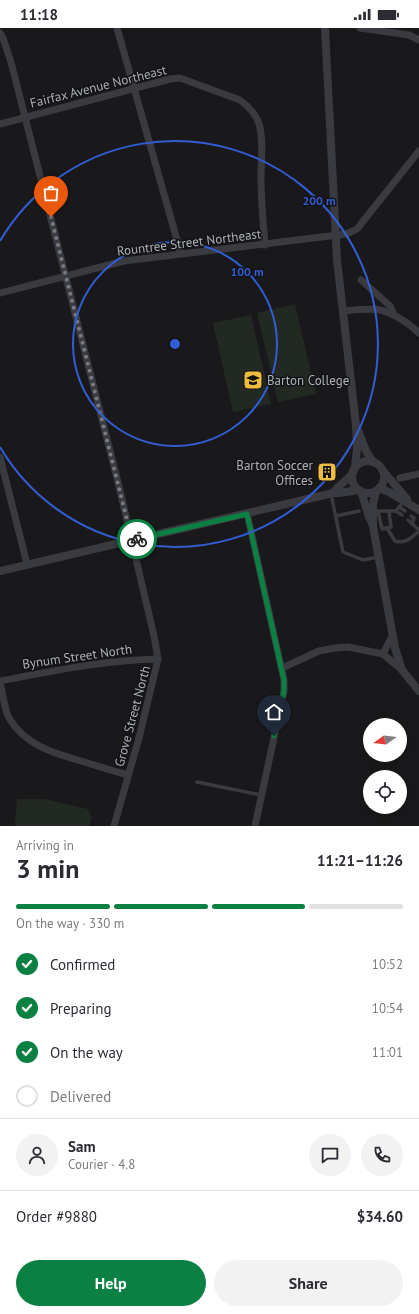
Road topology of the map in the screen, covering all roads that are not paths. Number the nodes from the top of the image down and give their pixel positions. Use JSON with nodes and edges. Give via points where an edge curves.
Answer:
{"nodes":[{"id":1,"x":116,"y":28,"type":"edge"},
{"id":2,"x":325,"y":28,"type":"edge"},
{"id":3,"x":360,"y":28,"type":"edge"},
{"id":4,"x":0,"y":33,"type":"edge"},
{"id":5,"x":419,"y":40,"type":"edge"},
{"id":6,"x":134,"y":88,"type":"junction"},
{"id":7,"x":25,"y":117,"type":"junction"},
{"id":8,"x":0,"y":124,"type":"edge"},
{"id":9,"x":419,"y":151,"type":"edge"},
{"id":10,"x":335,"y":236,"type":"junction"},
{"id":11,"x":265,"y":245,"type":"junction"},
{"id":12,"x":181,"y":254,"type":"junction"},
{"id":13,"x":66,"y":277,"type":"junction"},
{"id":14,"x":361,"y":280,"type":"dead end"},
{"id":15,"x":0,"y":293,"type":"edge"},
{"id":16,"x":343,"y":311,"type":"junction"},
{"id":17,"x":394,"y":316,"type":"junction"},
{"id":18,"x":418,"y":329,"type":"edge"},
{"id":19,"x":356,"y":425,"type":"junction"},
{"id":20,"x":0,"y":457,"type":"edge"},
{"id":21,"x":373,"y":462,"type":"junction"},
{"id":22,"x":354,"y":471,"type":"junction"},
{"id":23,"x":384,"y":472,"type":"junction"},
{"id":24,"x":419,"y":474,"type":"edge"},
{"id":25,"x":400,"y":478,"type":"dead end"},
{"id":26,"x":378,"y":489,"type":"junction"},
{"id":27,"x":360,"y":490,"type":"junction"},
{"id":28,"x":332,"y":493,"type":"junction"},
{"id":29,"x":402,"y":504,"type":"junction"},
{"id":30,"x":417,"y":509,"type":"edge"},
{"id":31,"x":359,"y":511,"type":"dead end"},
{"id":32,"x":376,"y":511,"type":"junction"},
{"id":33,"x":396,"y":511,"type":"junction"},
{"id":34,"x":405,"y":511,"type":"dead end"},
{"id":35,"x":389,"y":512,"type":"junction"},
{"id":36,"x":247,"y":514,"type":"junction"},
{"id":37,"x":402,"y":515,"type":"dead end"},
{"id":38,"x":336,"y":516,"type":"junction"},
{"id":39,"x":408,"y":520,"type":"dead end"},
{"id":40,"x":412,"y":524,"type":"junction"},
{"id":41,"x":373,"y":526,"type":"junction"},
{"id":42,"x":387,"y":528,"type":"junction"},
{"id":43,"x":382,"y":529,"type":"junction"},
{"id":44,"x":419,"y":531,"type":"edge"},
{"id":45,"x":375,"y":535,"type":"junction"},
{"id":46,"x":132,"y":540,"type":"junction"},
{"id":47,"x":378,"y":557,"type":"junction"},
{"id":48,"x":27,"y":564,"type":"junction"},
{"id":49,"x":0,"y":571,"type":"edge"},
{"id":50,"x":392,"y":636,"type":"junction"},
{"id":51,"x":383,"y":654,"type":"junction"},
{"id":52,"x":158,"y":659,"type":"junction"},
{"id":53,"x":282,"y":668,"type":"junction"},
{"id":54,"x":402,"y":670,"type":"junction"},
{"id":55,"x":0,"y":681,"type":"edge"},
{"id":56,"x":419,"y":691,"type":"edge"},
{"id":57,"x":128,"y":775,"type":"junction"},
{"id":58,"x":196,"y":782,"type":"dead end"},
{"id":59,"x":261,"y":795,"type":"junction"},
{"id":60,"x":114,"y":826,"type":"edge"},
{"id":61,"x":254,"y":826,"type":"edge"}],
"edges":[{"from":1,"to":6,"type":"street"},
{"from":2,"to":10,"type":"street"},
{"from":3,"to":5,"type":"street","via":[[409,35]]},
{"from":4,"to":7,"type":"street","name":"Grove Street North","via":[[9,56]]},
{"from":6,"to":7,"type":"street","name":"Fairfax Avenue Northeast"},
{"from":6,"to":11,"type":"street","name":"Fairfax Avenue Northeast","via":[[180,78],[240,100],[247,106],[259,124]]},
{"from":6,"to":12,"type":"street"},
{"from":7,"to":8,"type":"street","name":"Fairfax Avenue Northeast"},
{"from":7,"to":13,"type":"street","name":"Grove Street North"},
{"from":9,"to":10,"type":"street","name":"Rountree Street Northeast","via":[[357,229]]},
{"from":10,"to":11,"type":"street","name":"Rountree Street Northeast"},
{"from":10,"to":16,"type":"street"},
{"from":11,"to":12,"type":"street","name":"Rountree Street Northeast"},
{"from":12,"to":13,"type":"street","name":"Rountree Street Northeast","via":[[124,261]]},
{"from":13,"to":15,"type":"street","name":"Rountree Street Northeast"},
{"from":13,"to":46,"type":"street","name":"Grove Street North"},
{"from":14,"to":17,"type":"street","via":[[390,306]]},
{"from":16,"to":17,"type":"street","via":[[376,309]]},
{"from":16,"to":19,"type":"street"},
{"from":17,"to":18,"type":"street"},
{"from":19,"to":21,"type":"street"},
{"from":19,"to":22,"type":"street","via":[[357,450]]},
{"from":20,"to":48,"type":"street"},
{"from":21,"to":22,"type":"street","via":[[363,462]]},
{"from":21,"to":23,"type":"street"},
{"from":22,"to":27,"type":"street","via":[[354,482]]},
{"from":22,"to":28,"type":"street","via":[[348,480]]},
{"from":23,"to":26,"type":"street","via":[[383,483]]},
{"from":23,"to":30,"type":"street"},
{"from":24,"to":25,"type":"street"},
{"from":26,"to":27,"type":"street","via":[[366,492]]},
{"from":26,"to":29,"type":"street"},
{"from":26,"to":32,"type":"street","via":[[373,504]]},
{"from":27,"to":28,"type":"street"},
{"from":27,"to":41,"type":"street"},
{"from":28,"to":36,"type":"street"},
{"from":28,"to":38,"type":"lane"},
{"from":29,"to":30,"type":"street"},
{"from":29,"to":33,"type":"lane"},
{"from":29,"to":34,"type":"lane"},
{"from":30,"to":40,"type":"lane"},
{"from":31,"to":38,"type":"lane"},
{"from":32,"to":35,"type":"lane"},
{"from":32,"to":41,"type":"street"},
{"from":32,"to":43,"type":"lane"},
{"from":33,"to":35,"type":"lane"},
{"from":33,"to":37,"type":"lane"},
{"from":35,"to":42,"type":"lane","via":[[391,527]]},
{"from":36,"to":46,"type":"street"},
{"from":36,"to":53,"type":"street"},
{"from":38,"to":47,"type":"lane","via":[[343,552],[363,560]]},
{"from":39,"to":40,"type":"lane"},
{"from":40,"to":44,"type":"lane"},
{"from":41,"to":45,"type":"street"},
{"from":42,"to":43,"type":"lane"},
{"from":42,"to":44,"type":"lane","via":[[395,541],[401,542],[407,541]]},
{"from":43,"to":45,"type":"lane"},
{"from":45,"to":47,"type":"street"},
{"from":46,"to":48,"type":"street"},
{"from":46,"to":52,"type":"street","name":"Grove Street North"},
{"from":47,"to":50,"type":"street"},
{"from":48,"to":49,"type":"street"},
{"from":50,"to":51,"type":"street"},
{"from":50,"to":54,"type":"street"},
{"from":51,"to":53,"type":"street","via":[[348,647],[335,648],[314,653]]},
{"from":51,"to":54,"type":"street"},
{"from":52,"to":55,"type":"street","name":"Bynum Street North","via":[[104,662]]},
{"from":52,"to":57,"type":"street","name":"Grove Street North"},
{"from":53,"to":59,"type":"street","via":[[284,691]]},
{"from":54,"to":56,"type":"street"},
{"from":55,"to":57,"type":"street","via":[[9,718],[31,742],[59,755]]},
{"from":57,"to":60,"type":"street","name":"Grove Street North"},
{"from":58,"to":59,"type":"lane"},
{"from":59,"to":61,"type":"street"}]}
